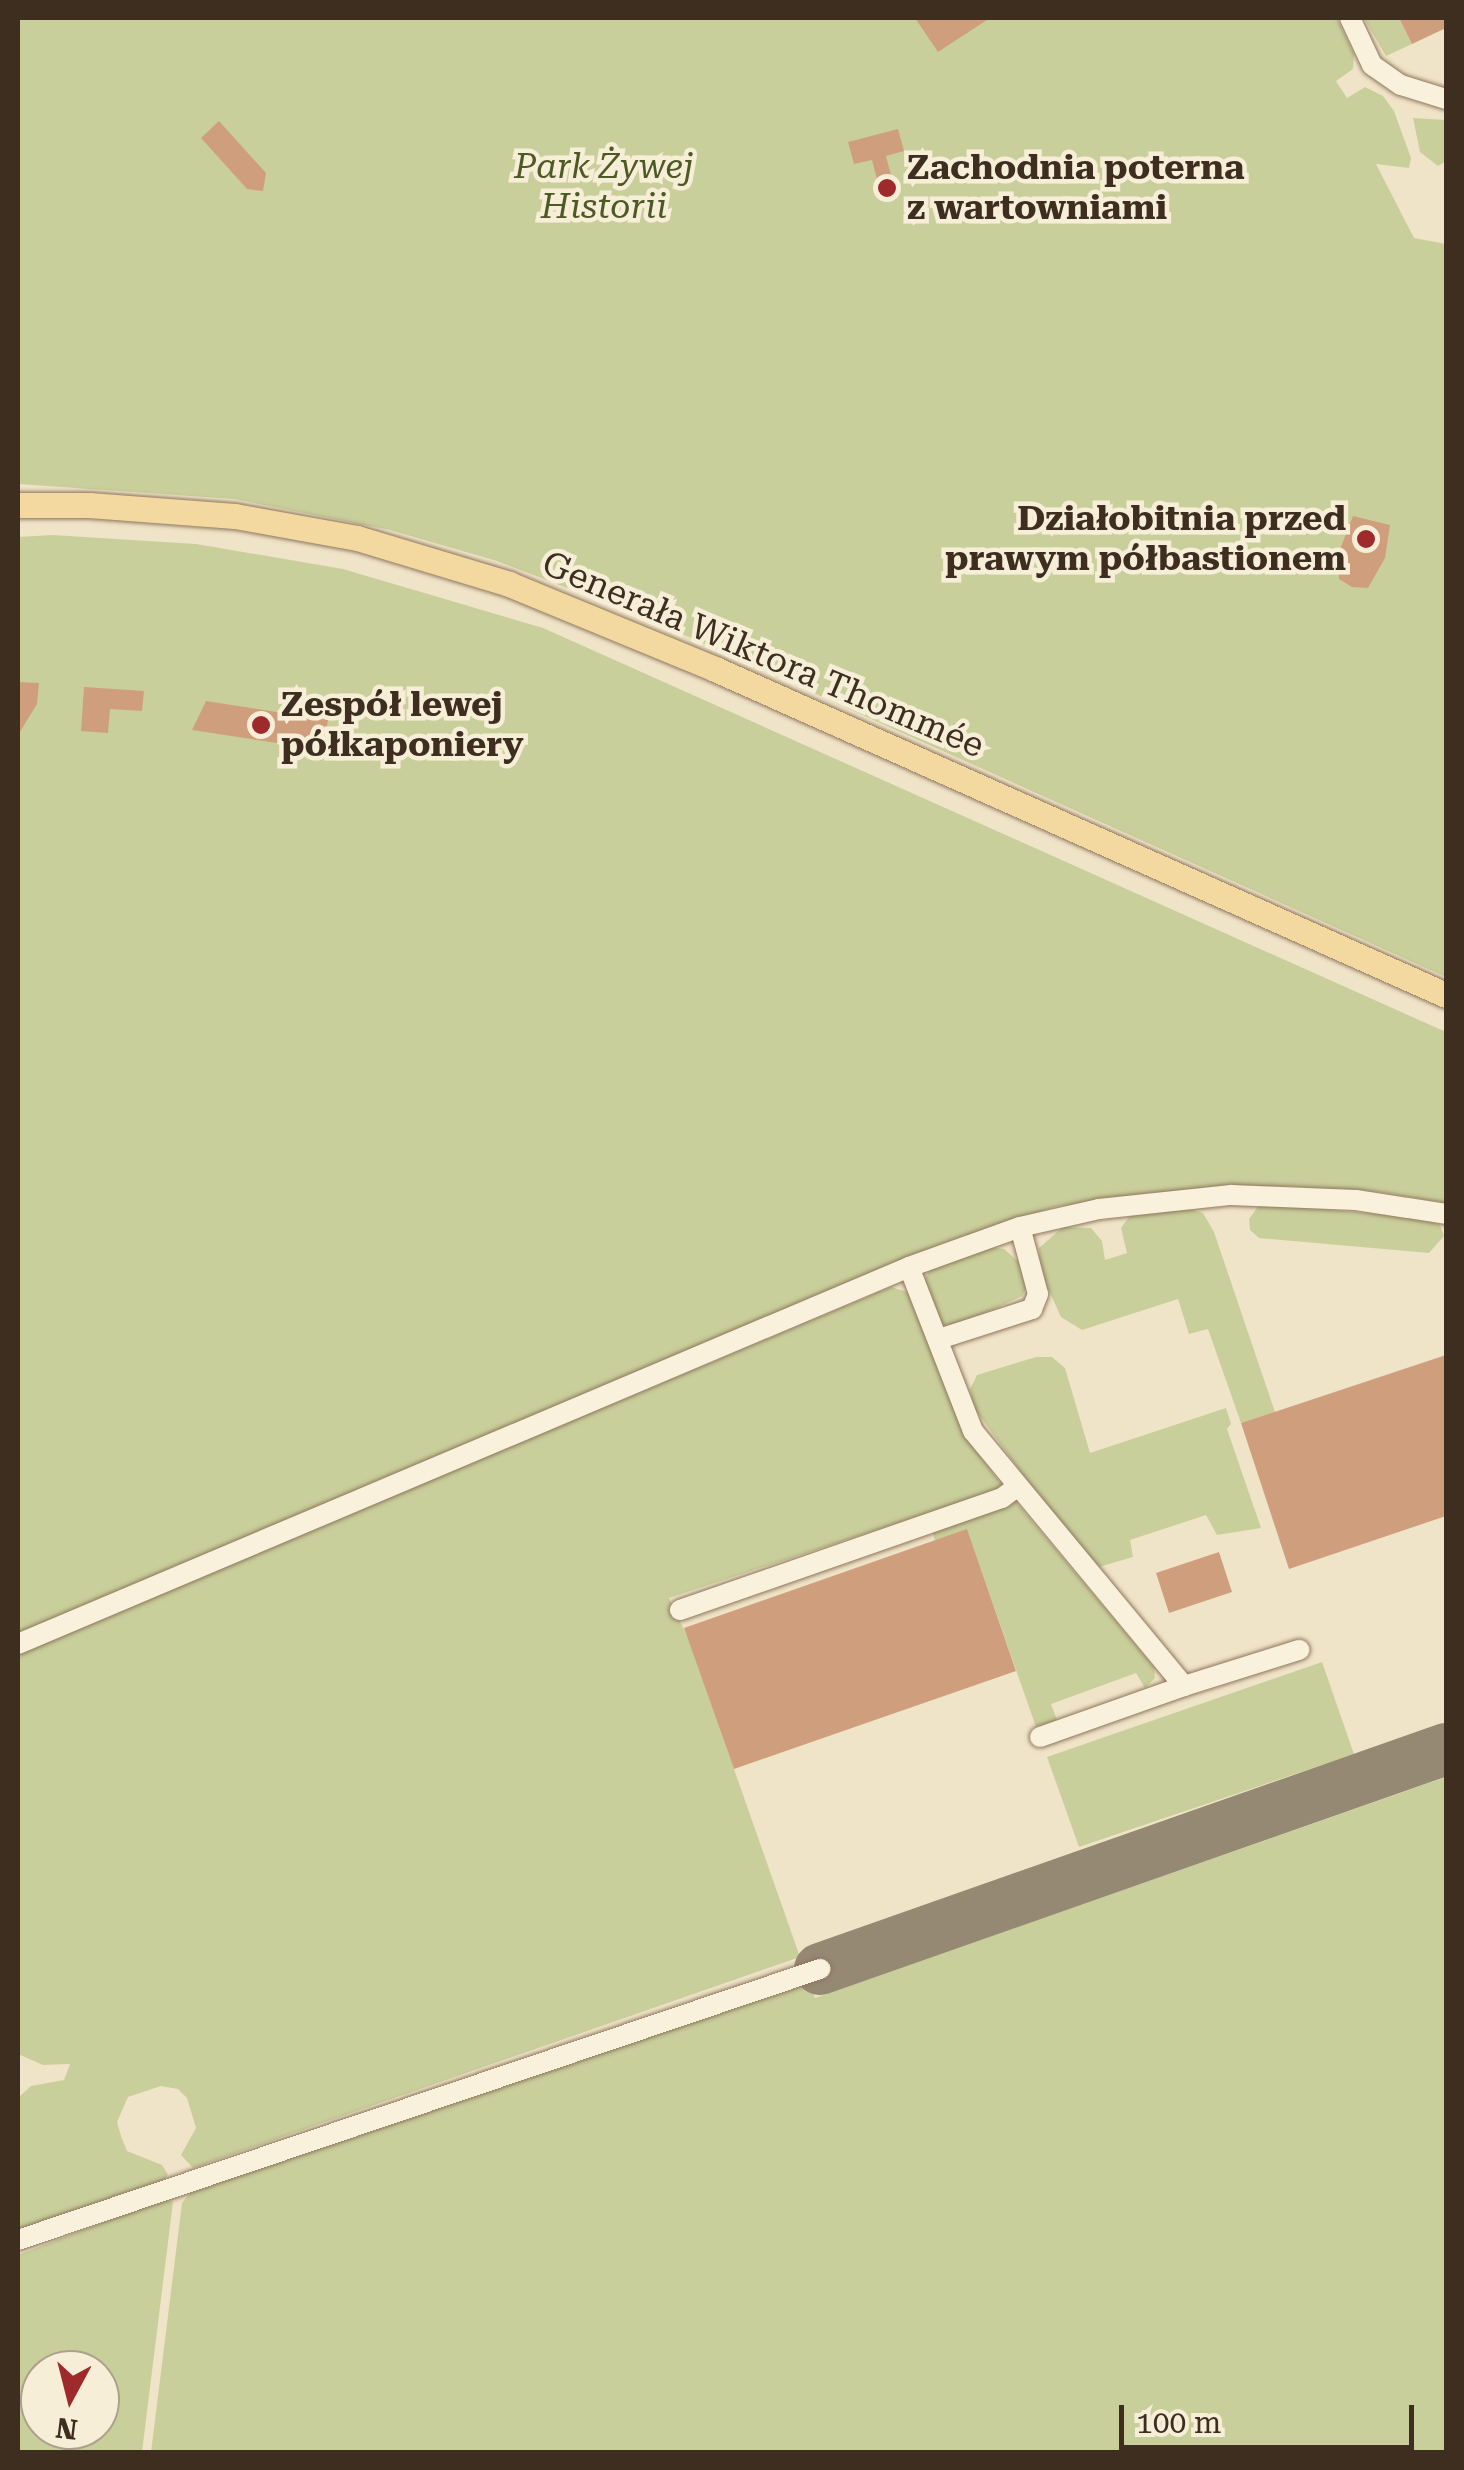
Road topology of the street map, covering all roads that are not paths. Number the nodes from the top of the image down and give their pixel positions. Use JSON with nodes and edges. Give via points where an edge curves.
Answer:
{"nodes":[{"id":1,"x":1350,"y":18,"type":"edge"},
{"id":2,"x":1446,"y":99,"type":"edge"},
{"id":3,"x":18,"y":505,"type":"edge"},
{"id":4,"x":1446,"y":994,"type":"edge"},
{"id":5,"x":1446,"y":1214,"type":"edge"},
{"id":6,"x":1020,"y":1228,"type":"junction"},
{"id":7,"x":910,"y":1267,"type":"junction"},
{"id":8,"x":939,"y":1338,"type":"junction"},
{"id":9,"x":1018,"y":1486,"type":"junction"},
{"id":10,"x":680,"y":1610,"type":"dead end"},
{"id":11,"x":18,"y":1644,"type":"edge"},
{"id":12,"x":1299,"y":1650,"type":"dead end"},
{"id":13,"x":1184,"y":1686,"type":"junction"},
{"id":14,"x":1040,"y":1737,"type":"dead end"},
{"id":15,"x":820,"y":1968,"type":"dead end"},
{"id":16,"x":18,"y":2240,"type":"edge"}],
"edges":[{"from":1,"to":2,"type":"lane","via":[[1372,65],[1401,85]]},
{"from":3,"to":4,"type":"main road","name":"Generała Wiktora Thommée","via":[[236,516],[357,538],[491,578],[715,669]]},
{"from":5,"to":6,"type":"lane","via":[[1356,1200],[1231,1195],[1099,1209]]},
{"from":6,"to":7,"type":"lane"},
{"from":6,"to":8,"type":"lane","via":[[1038,1294],[1032,1309]]},
{"from":7,"to":8,"type":"lane"},
{"from":7,"to":11,"type":"lane"},
{"from":8,"to":9,"type":"lane","via":[[972,1431]]},
{"from":9,"to":10,"type":"lane","via":[[1002,1498]]},
{"from":9,"to":13,"type":"lane"},
{"from":12,"to":13,"type":"lane"},
{"from":13,"to":14,"type":"lane"},
{"from":15,"to":16,"type":"lane"}]}
